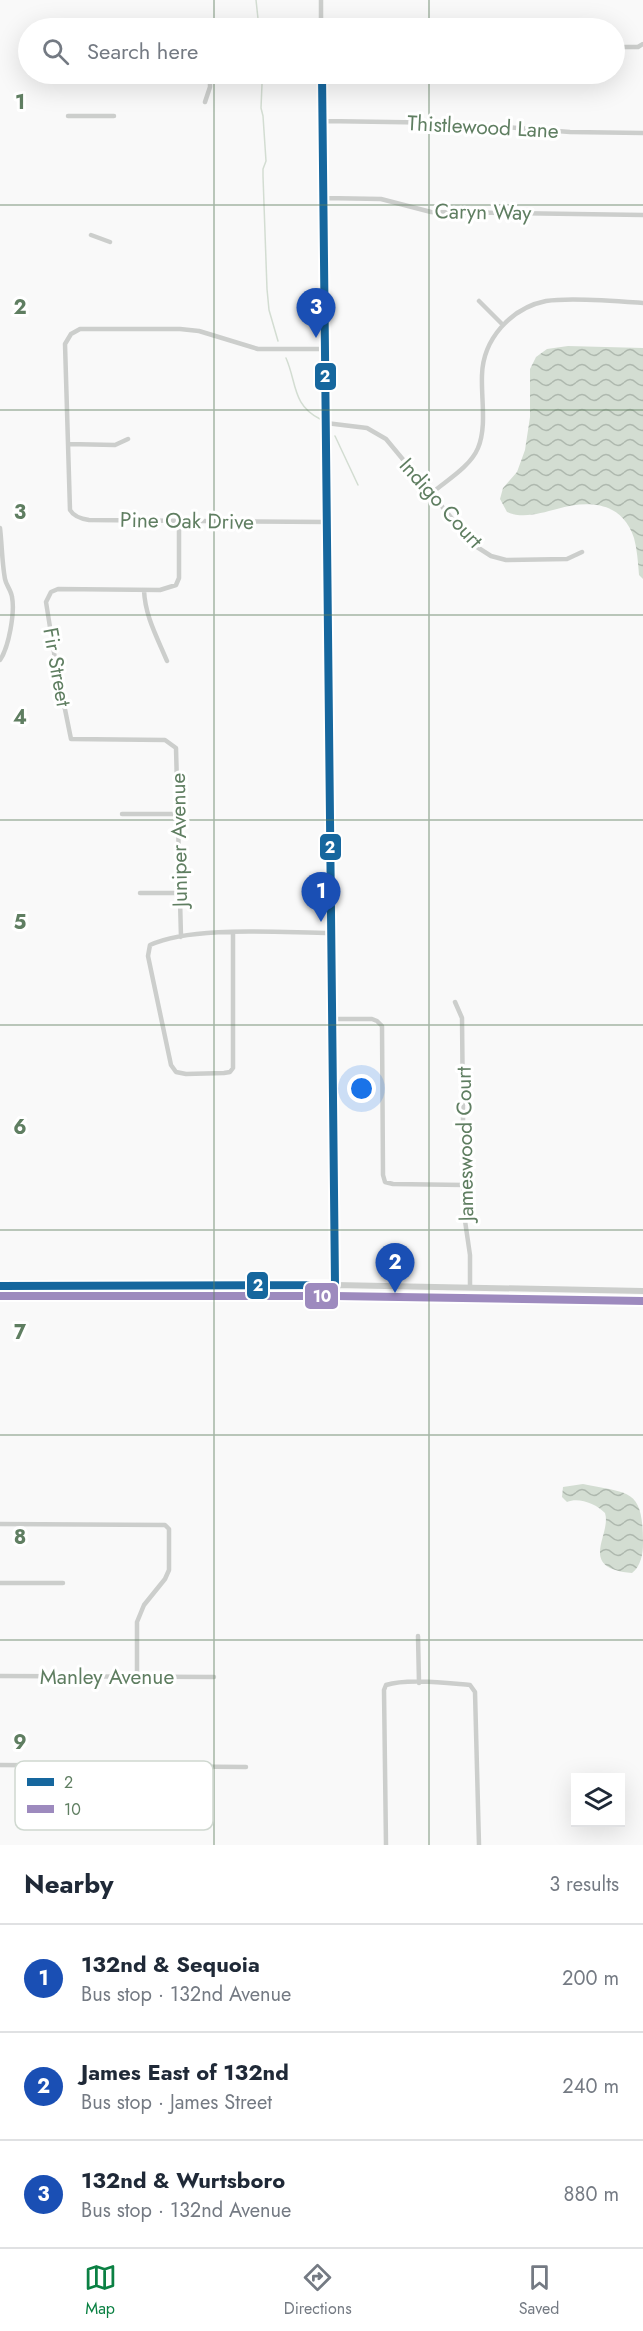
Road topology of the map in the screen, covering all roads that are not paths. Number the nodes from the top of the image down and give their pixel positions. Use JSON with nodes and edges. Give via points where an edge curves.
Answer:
{"nodes":[{"id":1,"x":321,"y":0,"type":"edge"},
{"id":2,"x":321,"y":18,"type":"edge"},
{"id":3,"x":643,"y":44,"type":"edge"},
{"id":4,"x":625,"y":47,"type":"edge"},
{"id":5,"x":210,"y":84,"type":"edge"},
{"id":6,"x":322,"y":84,"type":"edge"},
{"id":7,"x":205,"y":102,"type":"dead end"},
{"id":8,"x":68,"y":116,"type":"dead end"},
{"id":9,"x":114,"y":116,"type":"dead end"},
{"id":10,"x":324,"y":121,"type":"junction"},
{"id":11,"x":643,"y":133,"type":"edge"},
{"id":12,"x":324,"y":198,"type":"junction"},
{"id":13,"x":643,"y":215,"type":"edge"},
{"id":14,"x":91,"y":235,"type":"dead end"},
{"id":15,"x":110,"y":242,"type":"dead end"},
{"id":16,"x":479,"y":301,"type":"dead end"},
{"id":17,"x":643,"y":303,"type":"edge"},
{"id":18,"x":502,"y":324,"type":"junction"},
{"id":19,"x":324,"y":350,"type":"junction"},
{"id":20,"x":326,"y":423,"type":"junction"},
{"id":21,"x":128,"y":438,"type":"dead end"},
{"id":22,"x":68,"y":444,"type":"junction"},
{"id":23,"x":432,"y":493,"type":"junction"},
{"id":24,"x":179,"y":521,"type":"junction"},
{"id":25,"x":327,"y":522,"type":"junction"},
{"id":26,"x":0,"y":528,"type":"edge"},
{"id":27,"x":582,"y":552,"type":"dead end"},
{"id":28,"x":144,"y":590,"type":"junction"},
{"id":29,"x":0,"y":660,"type":"edge"},
{"id":30,"x":167,"y":661,"type":"dead end"},
{"id":31,"x":173,"y":745,"type":"joint"},
{"id":32,"x":122,"y":814,"type":"dead end"},
{"id":33,"x":178,"y":814,"type":"junction"},
{"id":34,"x":140,"y":893,"type":"dead end"},
{"id":35,"x":179,"y":893,"type":"junction"},
{"id":36,"x":233,"y":933,"type":"junction"},
{"id":37,"x":331,"y":933,"type":"junction"},
{"id":38,"x":181,"y":937,"type":"junction"},
{"id":39,"x":455,"y":1002,"type":"dead end"},
{"id":40,"x":331,"y":1019,"type":"junction"},
{"id":41,"x":464,"y":1185,"type":"junction"},
{"id":42,"x":335,"y":1285,"type":"junction"},
{"id":43,"x":0,"y":1286,"type":"edge"},
{"id":44,"x":470,"y":1286,"type":"junction"},
{"id":45,"x":643,"y":1291,"type":"edge"},
{"id":46,"x":0,"y":1524,"type":"edge"},
{"id":47,"x":63,"y":1582,"type":"dead end"},
{"id":48,"x":0,"y":1583,"type":"edge"},
{"id":49,"x":418,"y":1636,"type":"dead end"},
{"id":50,"x":0,"y":1676,"type":"edge"},
{"id":51,"x":137,"y":1677,"type":"junction"},
{"id":52,"x":214,"y":1677,"type":"dead end"},
{"id":53,"x":419,"y":1683,"type":"junction"},
{"id":54,"x":0,"y":1765,"type":"edge"},
{"id":55,"x":15,"y":1765,"type":"edge"},
{"id":56,"x":213,"y":1767,"type":"edge"},
{"id":57,"x":246,"y":1767,"type":"dead end"},
{"id":58,"x":386,"y":1845,"type":"edge"},
{"id":59,"x":479,"y":1845,"type":"edge"}],
"edges":[{"from":1,"to":2,"type":"street"},
{"from":3,"to":4,"type":"street"},
{"from":5,"to":7,"type":"street"},
{"from":6,"to":10,"type":"street"},
{"from":8,"to":9,"type":"street"},
{"from":10,"to":11,"type":"street","name":"Thistlewood Lane"},
{"from":10,"to":12,"type":"street"},
{"from":12,"to":13,"type":"street","name":"Caryn Way","via":[[381,199],[431,212]]},
{"from":12,"to":19,"type":"street"},
{"from":14,"to":15,"type":"street"},
{"from":16,"to":18,"type":"street"},
{"from":17,"to":18,"type":"street","via":[[552,300],[521,311]]},
{"from":18,"to":23,"type":"street","via":[[484,359],[482,435],[477,450]]},
{"from":19,"to":20,"type":"street"},
{"from":19,"to":22,"type":"street","via":[[258,349],[180,329],[87,328],[70,334],[66,344]]},
{"from":20,"to":23,"type":"street","name":"Indigo Court","via":[[367,428],[386,440]]},
{"from":20,"to":25,"type":"street"},
{"from":21,"to":22,"type":"street","via":[[115,445]]},
{"from":22,"to":24,"type":"street","name":"Pine Oak Drive","via":[[70,510],[81,519]]},
{"from":23,"to":27,"type":"street","name":"Indigo Court","via":[[477,547],[491,556],[506,560],[567,560]]},
{"from":24,"to":25,"type":"street","name":"Pine Oak Drive"},
{"from":24,"to":28,"type":"street","via":[[176,585]]},
{"from":25,"to":37,"type":"street"},
{"from":26,"to":29,"type":"street","via":[[5,582],[13,603],[10,639]]},
{"from":28,"to":30,"type":"street","via":[[145,607]]},
{"from":28,"to":31,"type":"street","name":"Fir Street","via":[[58,589],[48,596],[67,729],[71,739],[165,740]]},
{"from":31,"to":33,"type":"street","name":"Juniper Avenue","via":[[177,755]]},
{"from":32,"to":33,"type":"street"},
{"from":33,"to":35,"type":"street","name":"Juniper Avenue"},
{"from":34,"to":35,"type":"street"},
{"from":35,"to":38,"type":"street","name":"Juniper Avenue"},
{"from":36,"to":37,"type":"street"},
{"from":36,"to":38,"type":"street"},
{"from":36,"to":38,"type":"street","via":[[234,1060],[230,1072],[182,1073],[171,1065],[148,949],[156,942]]},
{"from":37,"to":40,"type":"street"},
{"from":39,"to":41,"type":"street","name":"Jameswood Court","via":[[462,1018]]},
{"from":40,"to":41,"type":"street","via":[[372,1019],[382,1026],[385,1182]]},
{"from":40,"to":42,"type":"street"},
{"from":41,"to":44,"type":"street","name":"Jameswood Court"},
{"from":42,"to":43,"type":"street"},
{"from":42,"to":44,"type":"street"},
{"from":44,"to":45,"type":"street"},
{"from":46,"to":51,"type":"street","via":[[165,1525],[169,1529],[169,1570],[137,1622]]},
{"from":47,"to":48,"type":"street"},
{"from":49,"to":53,"type":"street"},
{"from":50,"to":51,"type":"street","name":"Manley Avenue"},
{"from":51,"to":52,"type":"street","name":"Manley Avenue"},
{"from":53,"to":58,"type":"street","via":[[394,1683],[384,1690]]},
{"from":53,"to":59,"type":"street","via":[[470,1684],[475,1692]]},
{"from":54,"to":55,"type":"street"},
{"from":56,"to":57,"type":"street"}]}
